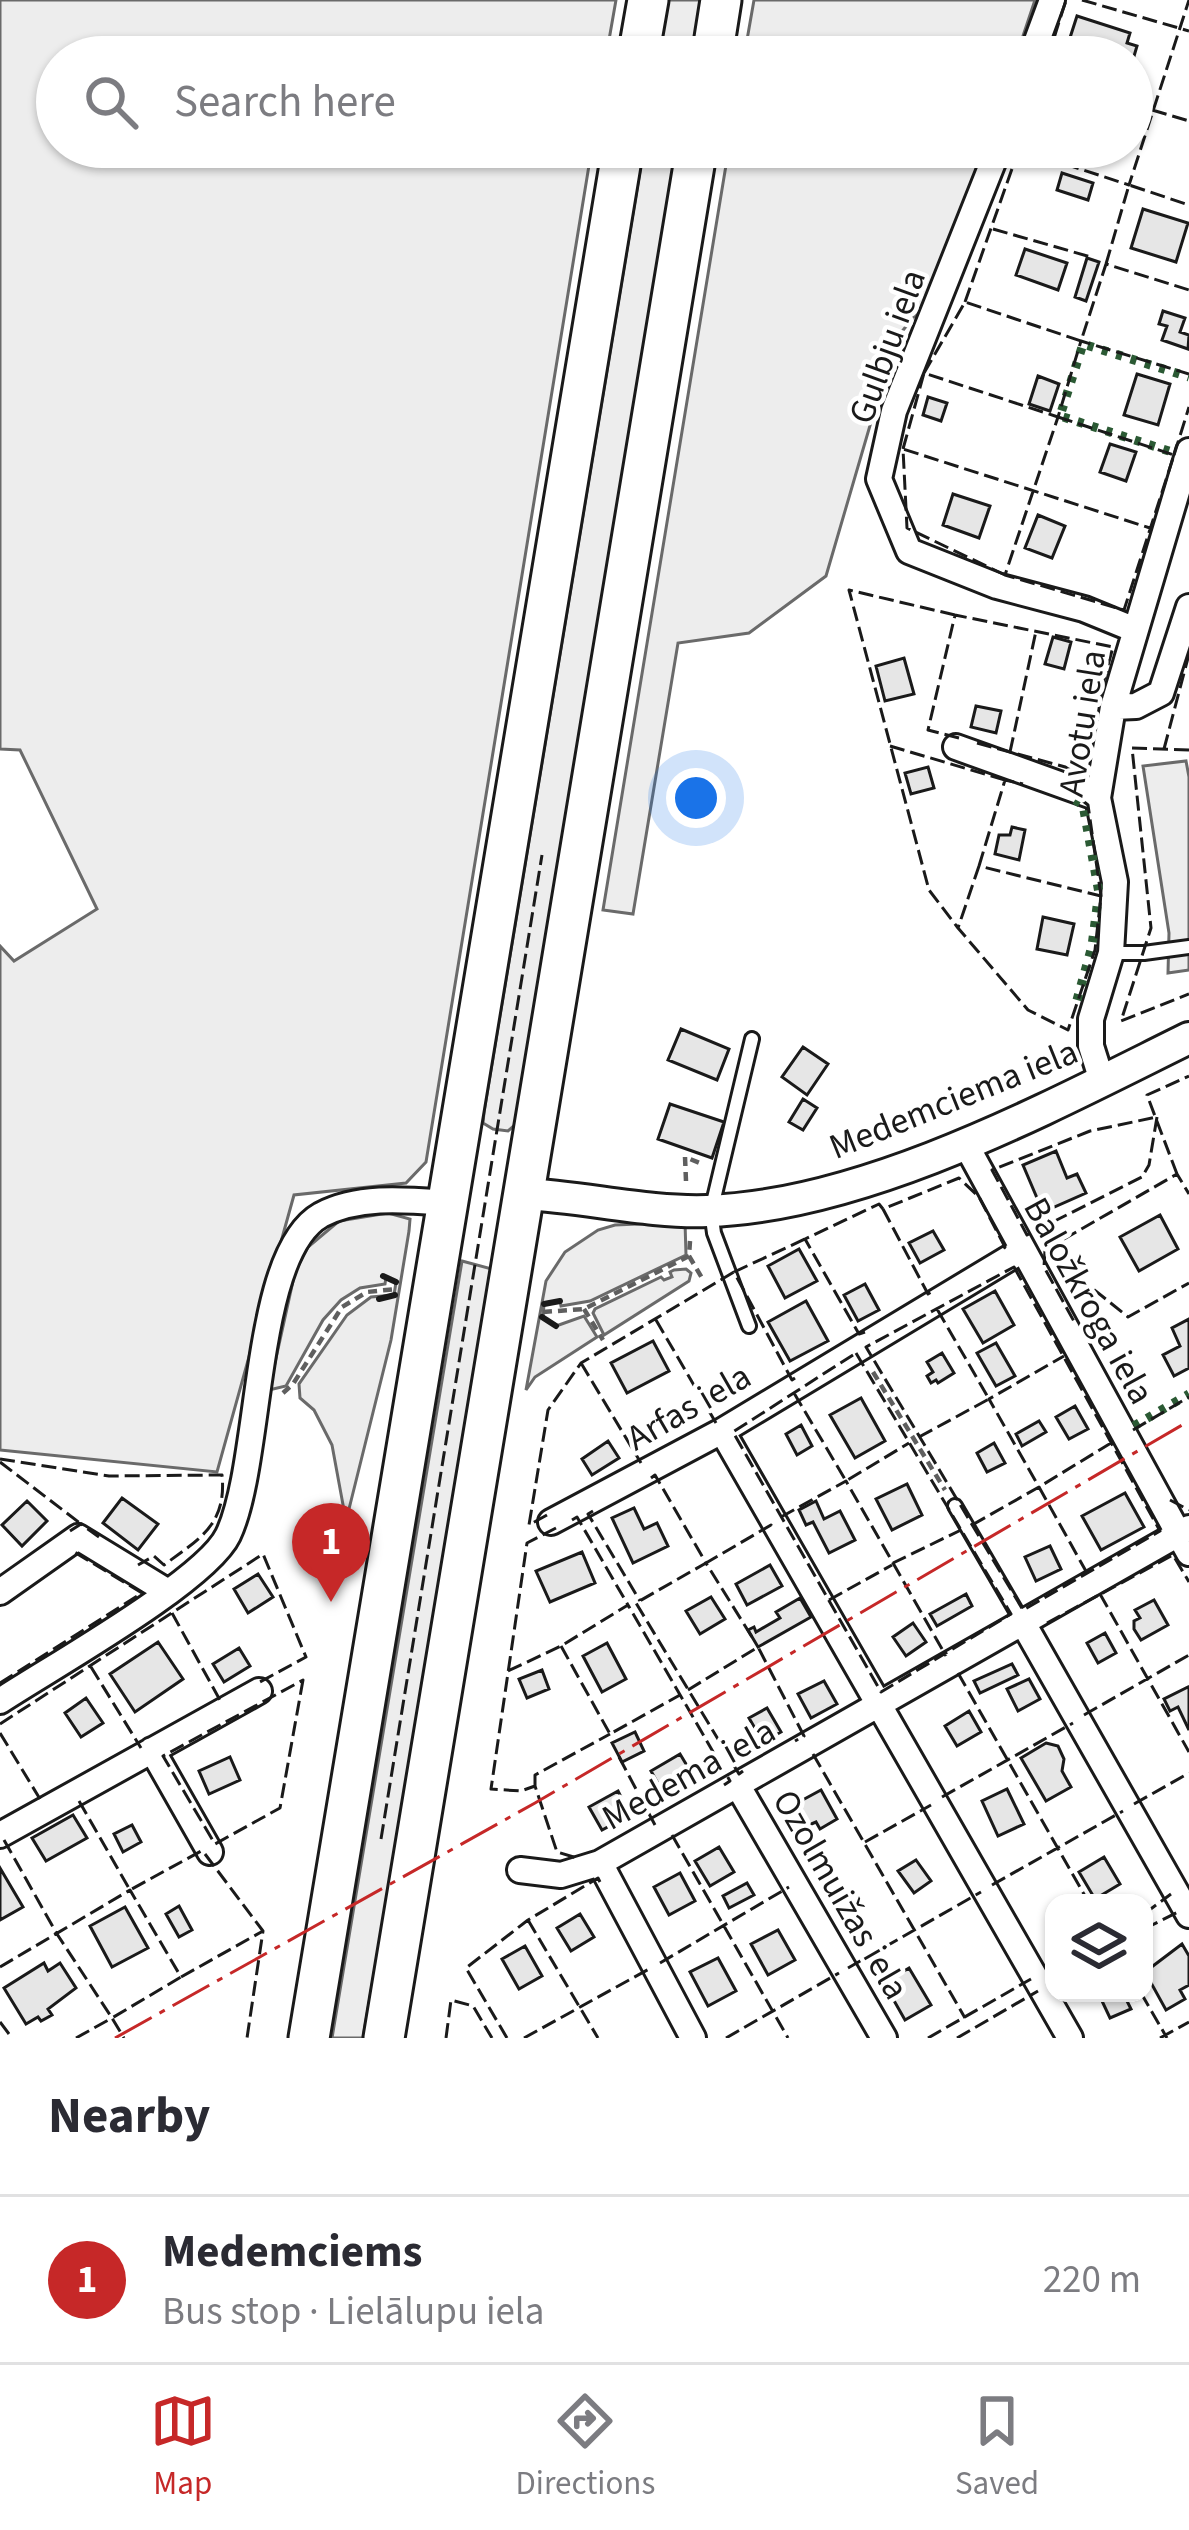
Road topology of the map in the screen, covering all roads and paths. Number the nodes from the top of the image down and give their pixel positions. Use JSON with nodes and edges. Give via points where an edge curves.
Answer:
{"nodes":[{"id":1,"x":648,"y":0,"type":"edge"},
{"id":2,"x":722,"y":0,"type":"edge"},
{"id":3,"x":1052,"y":0,"type":"edge"},
{"id":4,"x":642,"y":36,"type":"edge"},
{"id":5,"x":716,"y":36,"type":"edge"},
{"id":6,"x":1039,"y":36,"type":"edge"},
{"id":7,"x":620,"y":168,"type":"edge"},
{"id":8,"x":694,"y":168,"type":"edge"},
{"id":9,"x":991,"y":168,"type":"edge"},
{"id":10,"x":1189,"y":452,"type":"edge"},
{"id":11,"x":1189,"y":608,"type":"edge"},
{"id":12,"x":1133,"y":629,"type":"junction"},
{"id":13,"x":1113,"y":706,"type":"junction"},
{"id":14,"x":956,"y":747,"type":"dead end"},
{"id":15,"x":1098,"y":797,"type":"junction"},
{"id":16,"x":1189,"y":947,"type":"edge"},
{"id":17,"x":1111,"y":953,"type":"junction"},
{"id":18,"x":1189,"y":1038,"type":"edge"},
{"id":19,"x":752,"y":1040,"type":"dead end"},
{"id":20,"x":1102,"y":1081,"type":"junction"},
{"id":21,"x":964,"y":1143,"type":"junction"},
{"id":22,"x":719,"y":1172,"type":"junction"},
{"id":23,"x":524,"y":1194,"type":"junction"},
{"id":24,"x":701,"y":1201,"type":"junction"},
{"id":25,"x":448,"y":1203,"type":"junction"},
{"id":26,"x":690,"y":1239,"type":"dead end"},
{"id":27,"x":1021,"y":1251,"type":"junction"},
{"id":28,"x":689,"y":1256,"type":"junction"},
{"id":29,"x":702,"y":1278,"type":"dead end"},
{"id":30,"x":396,"y":1289,"type":"dead end"},
{"id":31,"x":584,"y":1309,"type":"junction"},
{"id":32,"x":543,"y":1312,"type":"dead end"},
{"id":33,"x":748,"y":1326,"type":"dead end"},
{"id":34,"x":602,"y":1340,"type":"dead end"},
{"id":35,"x":857,"y":1346,"type":"junction"},
{"id":36,"x":256,"y":1416,"type":"junction"},
{"id":37,"x":722,"y":1431,"type":"junction"},
{"id":38,"x":955,"y":1506,"type":"joint"},
{"id":39,"x":551,"y":1522,"type":"dead end"},
{"id":40,"x":1185,"y":1538,"type":"edge"},
{"id":41,"x":0,"y":1592,"type":"edge"},
{"id":42,"x":168,"y":1592,"type":"junction"},
{"id":43,"x":1023,"y":1623,"type":"junction"},
{"id":44,"x":260,"y":1690,"type":"dead end"},
{"id":45,"x":0,"y":1701,"type":"edge"},
{"id":46,"x":882,"y":1705,"type":"junction"},
{"id":47,"x":152,"y":1750,"type":"junction"},
{"id":48,"x":738,"y":1786,"type":"junction"},
{"id":49,"x":0,"y":1835,"type":"edge"},
{"id":50,"x":210,"y":1852,"type":"dead end"},
{"id":51,"x":600,"y":1863,"type":"junction"},
{"id":52,"x":520,"y":1870,"type":"dead end"},
{"id":53,"x":1186,"y":1903,"type":"edge"},
{"id":54,"x":310,"y":2038,"type":"edge"},
{"id":55,"x":384,"y":2038,"type":"edge"},
{"id":56,"x":693,"y":2038,"type":"edge"},
{"id":57,"x":884,"y":2038,"type":"edge"},
{"id":58,"x":1070,"y":2038,"type":"edge"}],
"edges":[{"from":1,"to":4,"type":"highway"},
{"from":2,"to":5,"type":"highway"},
{"from":3,"to":6,"type":"street"},
{"from":7,"to":25,"type":"highway"},
{"from":8,"to":23,"type":"highway"},
{"from":9,"to":12,"type":"street","name":"Gulbju iela","via":[[894,411],[879,479],[909,551]]},
{"from":10,"to":12,"type":"street","name":"Avotu iela"},
{"from":11,"to":13,"type":"street","via":[[1161,693],[1136,706]]},
{"from":12,"to":13,"type":"street","name":"Avotu iela"},
{"from":13,"to":15,"type":"street","name":"Avotu iela"},
{"from":14,"to":15,"type":"street"},
{"from":15,"to":17,"type":"street","name":"Avotu iela","via":[[1115,882]]},
{"from":16,"to":17,"type":"lane"},
{"from":17,"to":20,"type":"street","name":"Avotu iela","via":[[1091,1019]]},
{"from":18,"to":20,"type":"street","name":"Medemciema iela"},
{"from":19,"to":22,"type":"lane"},
{"from":20,"to":21,"type":"street","name":"Medemciema iela"},
{"from":21,"to":24,"type":"street","name":"Medemciema iela","via":[[840,1188]]},
{"from":21,"to":27,"type":"street","name":"Baložkroga iela"},
{"from":22,"to":24,"type":"lane"},
{"from":22,"to":24,"type":"path","via":[[685,1157],[684,1176]]},
{"from":23,"to":24,"type":"street","name":"Medemciema iela"},
{"from":23,"to":55,"type":"highway"},
{"from":24,"to":33,"type":"lane"},
{"from":25,"to":36,"type":"street","via":[[359,1203],[320,1216],[294,1240],[261,1360]]},
{"from":25,"to":54,"type":"highway"},
{"from":26,"to":28,"type":"path"},
{"from":27,"to":35,"type":"street","name":"Arfas iela"},
{"from":27,"to":40,"type":"street","name":"Baložkroga iela"},
{"from":28,"to":29,"type":"path"},
{"from":28,"to":31,"type":"path"},
{"from":30,"to":36,"type":"path","via":[[367,1292],[342,1307],[293,1384]]},
{"from":31,"to":32,"type":"path"},
{"from":31,"to":34,"type":"path"},
{"from":35,"to":37,"type":"street","name":"Arfas iela"},
{"from":35,"to":38,"type":"path"},
{"from":36,"to":42,"type":"street","via":[[227,1538]]},
{"from":37,"to":39,"type":"street","name":"Arfas iela"},
{"from":37,"to":46,"type":"street"},
{"from":38,"to":43,"type":"lane"},
{"from":40,"to":43,"type":"street","name":"Medema iela"},
{"from":41,"to":42,"type":"street","via":[[78,1538]]},
{"from":42,"to":45,"type":"street"},
{"from":43,"to":46,"type":"street","name":"Medema iela"},
{"from":43,"to":53,"type":"street"},
{"from":44,"to":47,"type":"street"},
{"from":46,"to":48,"type":"street","name":"Medema iela"},
{"from":46,"to":58,"type":"street"},
{"from":47,"to":49,"type":"street"},
{"from":47,"to":50,"type":"street"},
{"from":48,"to":51,"type":"street","name":"Medema iela"},
{"from":48,"to":57,"type":"street","name":"Ozolmuižas iela"},
{"from":51,"to":52,"type":"street","name":"Medema iela","via":[[561,1875]]},
{"from":51,"to":56,"type":"street"}]}
